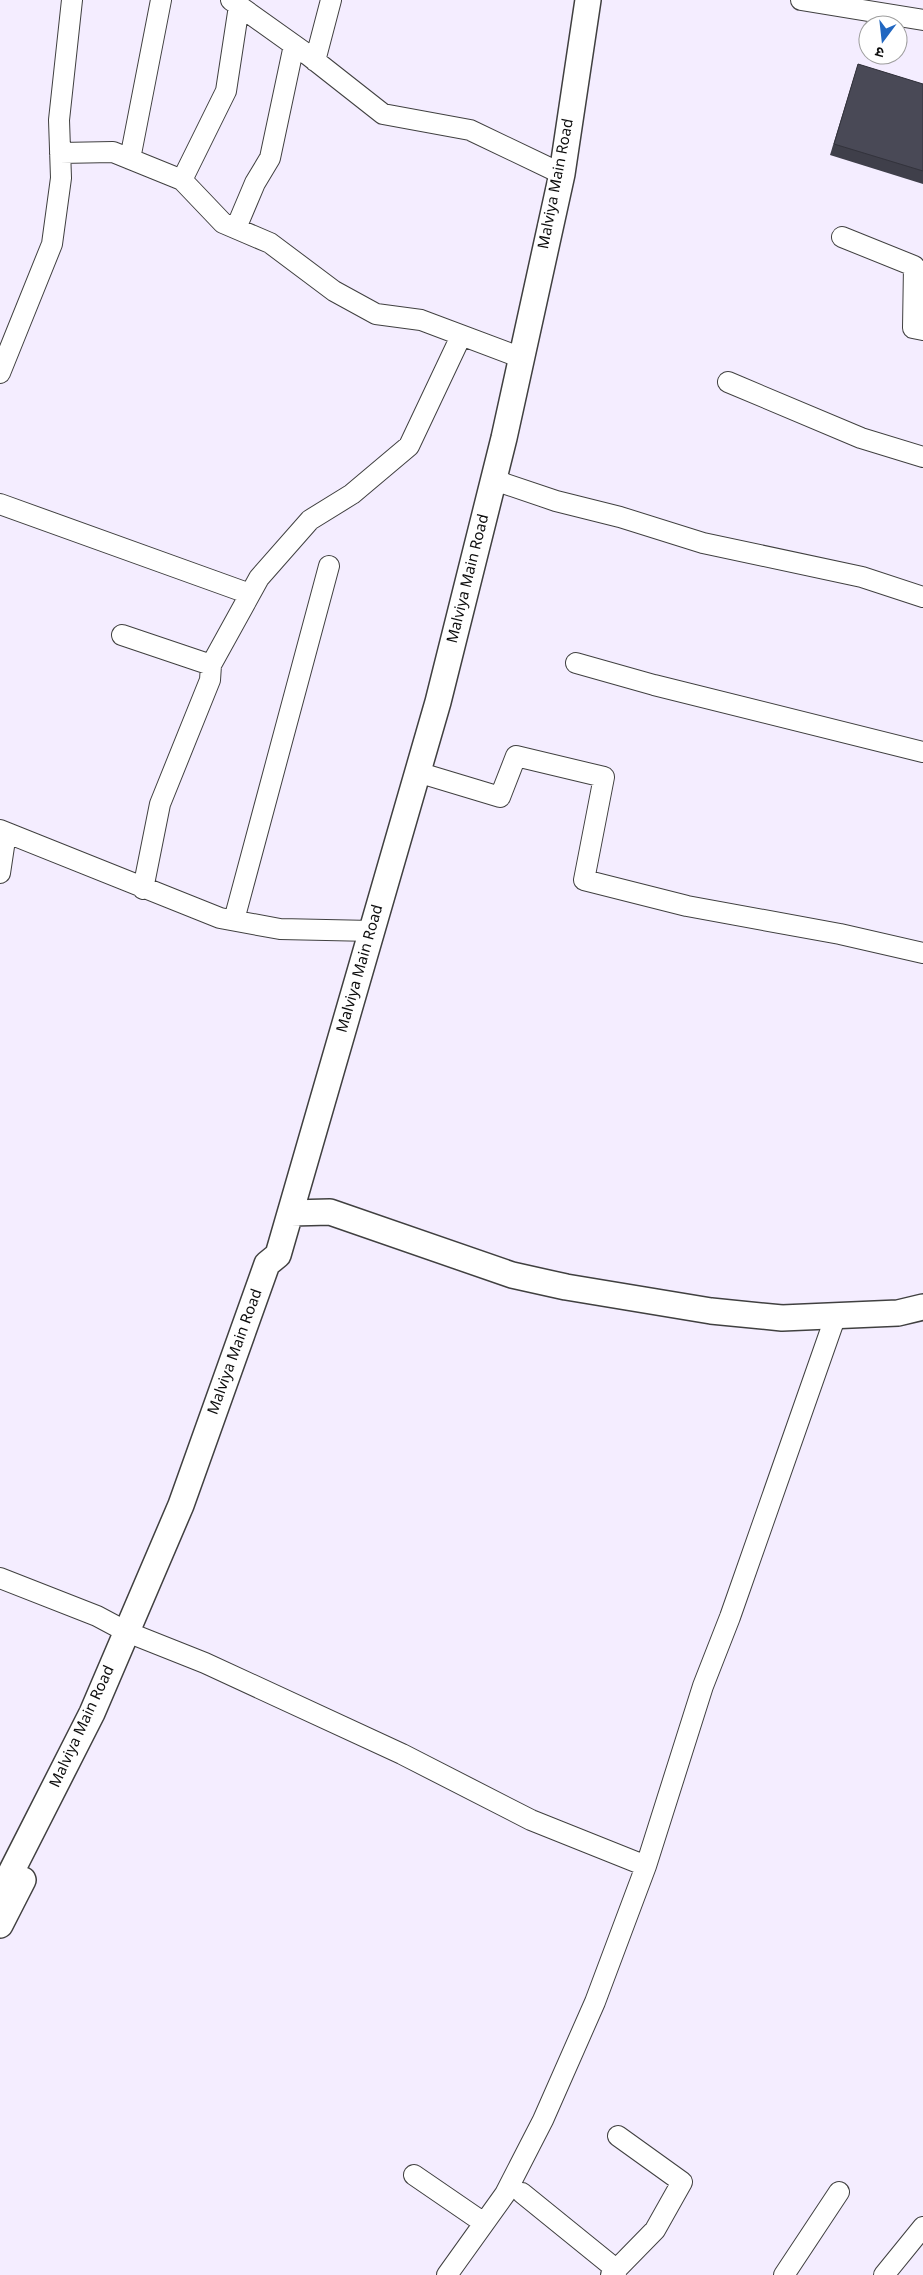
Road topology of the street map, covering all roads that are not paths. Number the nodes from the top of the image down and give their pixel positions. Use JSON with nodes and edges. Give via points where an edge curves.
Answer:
{"nodes":[{"id":1,"x":72,"y":0,"type":"edge"},
{"id":2,"x":161,"y":0,"type":"edge"},
{"id":3,"x":331,"y":0,"type":"edge"},
{"id":4,"x":588,"y":0,"type":"edge"},
{"id":5,"x":800,"y":0,"type":"edge"},
{"id":6,"x":235,"y":3,"type":"edge"},
{"id":7,"x":923,"y":20,"type":"edge"},
{"id":8,"x":294,"y":45,"type":"junction"},
{"id":9,"x":315,"y":61,"type":"junction"},
{"id":10,"x":60,"y":153,"type":"junction"},
{"id":11,"x":130,"y":159,"type":"junction"},
{"id":12,"x":562,"y":174,"type":"junction"},
{"id":13,"x":182,"y":180,"type":"junction"},
{"id":14,"x":236,"y":228,"type":"junction"},
{"id":15,"x":842,"y":237,"type":"dead end"},
{"id":16,"x":923,"y":330,"type":"edge"},
{"id":17,"x":461,"y":336,"type":"junction"},
{"id":18,"x":522,"y":358,"type":"junction"},
{"id":19,"x":0,"y":373,"type":"edge"},
{"id":20,"x":728,"y":382,"type":"dead end"},
{"id":21,"x":923,"y":457,"type":"edge"},
{"id":22,"x":494,"y":480,"type":"junction"},
{"id":23,"x":0,"y":504,"type":"edge"},
{"id":24,"x":329,"y":566,"type":"dead end"},
{"id":25,"x":250,"y":594,"type":"junction"},
{"id":26,"x":923,"y":597,"type":"edge"},
{"id":27,"x":122,"y":635,"type":"dead end"},
{"id":28,"x":576,"y":663,"type":"dead end"},
{"id":29,"x":211,"y":665,"type":"junction"},
{"id":30,"x":923,"y":752,"type":"edge"},
{"id":31,"x":417,"y":772,"type":"junction"},
{"id":32,"x":3,"y":832,"type":"edge"},
{"id":33,"x":0,"y":873,"type":"edge"},
{"id":34,"x":142,"y":889,"type":"junction"},
{"id":35,"x":234,"y":920,"type":"junction"},
{"id":36,"x":372,"y":931,"type":"junction"},
{"id":37,"x":923,"y":953,"type":"edge"},
{"id":38,"x":291,"y":1213,"type":"junction"},
{"id":39,"x":923,"y":1307,"type":"edge"},
{"id":40,"x":836,"y":1315,"type":"junction"},
{"id":41,"x":0,"y":1578,"type":"edge"},
{"id":42,"x":135,"y":1635,"type":"junction"},
{"id":43,"x":646,"y":1866,"type":"junction"},
{"id":44,"x":2,"y":1908,"type":"edge"},
{"id":45,"x":618,"y":2136,"type":"dead end"},
{"id":46,"x":414,"y":2175,"type":"dead end"},
{"id":47,"x":839,"y":2192,"type":"dead end"},
{"id":48,"x":522,"y":2193,"type":"dead end"},
{"id":49,"x":484,"y":2223,"type":"junction"},
{"id":50,"x":923,"y":2227,"type":"edge"},
{"id":51,"x":614,"y":2272,"type":"edge"},
{"id":52,"x":447,"y":2275,"type":"edge"},
{"id":53,"x":784,"y":2275,"type":"edge"},
{"id":54,"x":884,"y":2275,"type":"edge"}],
"edges":[{"from":1,"to":10,"type":"street","via":[[59,120]]},
{"from":2,"to":11,"type":"street"},
{"from":3,"to":9,"type":"street"},
{"from":4,"to":12,"type":"street","name":"Malviya Main Road"},
{"from":5,"to":7,"type":"street"},
{"from":6,"to":8,"type":"street"},
{"from":6,"to":13,"type":"street","via":[[226,90]]},
{"from":8,"to":9,"type":"street"},
{"from":8,"to":14,"type":"street","via":[[270,158],[255,183]]},
{"from":9,"to":12,"type":"street","via":[[383,114],[470,130]]},
{"from":10,"to":11,"type":"street","via":[[113,152]]},
{"from":10,"to":19,"type":"street","via":[[61,178],[52,244]]},
{"from":11,"to":13,"type":"street"},
{"from":12,"to":18,"type":"street","name":"Malviya Main Road"},
{"from":13,"to":14,"type":"street","via":[[223,223]]},
{"from":14,"to":17,"type":"street","via":[[270,244],[334,291],[376,314],[421,320]]},
{"from":15,"to":16,"type":"street","via":[[914,266],[913,328]]},
{"from":17,"to":18,"type":"street"},
{"from":17,"to":25,"type":"street","via":[[409,446],[352,494],[310,520],[259,578]]},
{"from":18,"to":22,"type":"street","name":"Malviya Main Road"},
{"from":20,"to":21,"type":"street","via":[[861,438]]},
{"from":22,"to":26,"type":"street","via":[[556,502],[620,517],[703,543],[862,577]]},
{"from":22,"to":31,"type":"street","name":"Malviya Main Road"},
{"from":23,"to":25,"type":"street"},
{"from":24,"to":35,"type":"street"},
{"from":25,"to":29,"type":"street"},
{"from":27,"to":29,"type":"street"},
{"from":28,"to":30,"type":"street"},
{"from":29,"to":34,"type":"street","via":[[210,680],[160,804]]},
{"from":31,"to":36,"type":"street","name":"Malviya Main Road"},
{"from":31,"to":37,"type":"street","via":[[500,797],[516,756],[604,776],[584,880],[687,906]]},
{"from":32,"to":33,"type":"street"},
{"from":32,"to":34,"type":"street"},
{"from":34,"to":35,"type":"street","via":[[220,918]]},
{"from":35,"to":36,"type":"street","via":[[280,929]]},
{"from":36,"to":38,"type":"street","name":"Malviya Main Road"},
{"from":38,"to":40,"type":"street","via":[[330,1212],[512,1275],[566,1287],[711,1312],[782,1318]]},
{"from":38,"to":42,"type":"street","name":"Malviya Main Road","via":[[278,1255],[283,1268],[235,1378],[192,1519]]},
{"from":39,"to":40,"type":"street","via":[[898,1313]]},
{"from":40,"to":43,"type":"street","via":[[730,1617],[702,1686]]},
{"from":41,"to":42,"type":"street","via":[[97,1616]]},
{"from":42,"to":43,"type":"street","via":[[205,1663],[402,1754],[531,1820]]},
{"from":42,"to":44,"type":"street","via":[[75,1781]]},
{"from":43,"to":49,"type":"street","via":[[595,2002],[547,2111],[506,2194]]},
{"from":45,"to":51,"type":"street","via":[[682,2182],[655,2230]]},
{"from":46,"to":49,"type":"street"},
{"from":47,"to":53,"type":"street"},
{"from":48,"to":51,"type":"street"},
{"from":49,"to":52,"type":"street"},
{"from":50,"to":54,"type":"street"}]}
